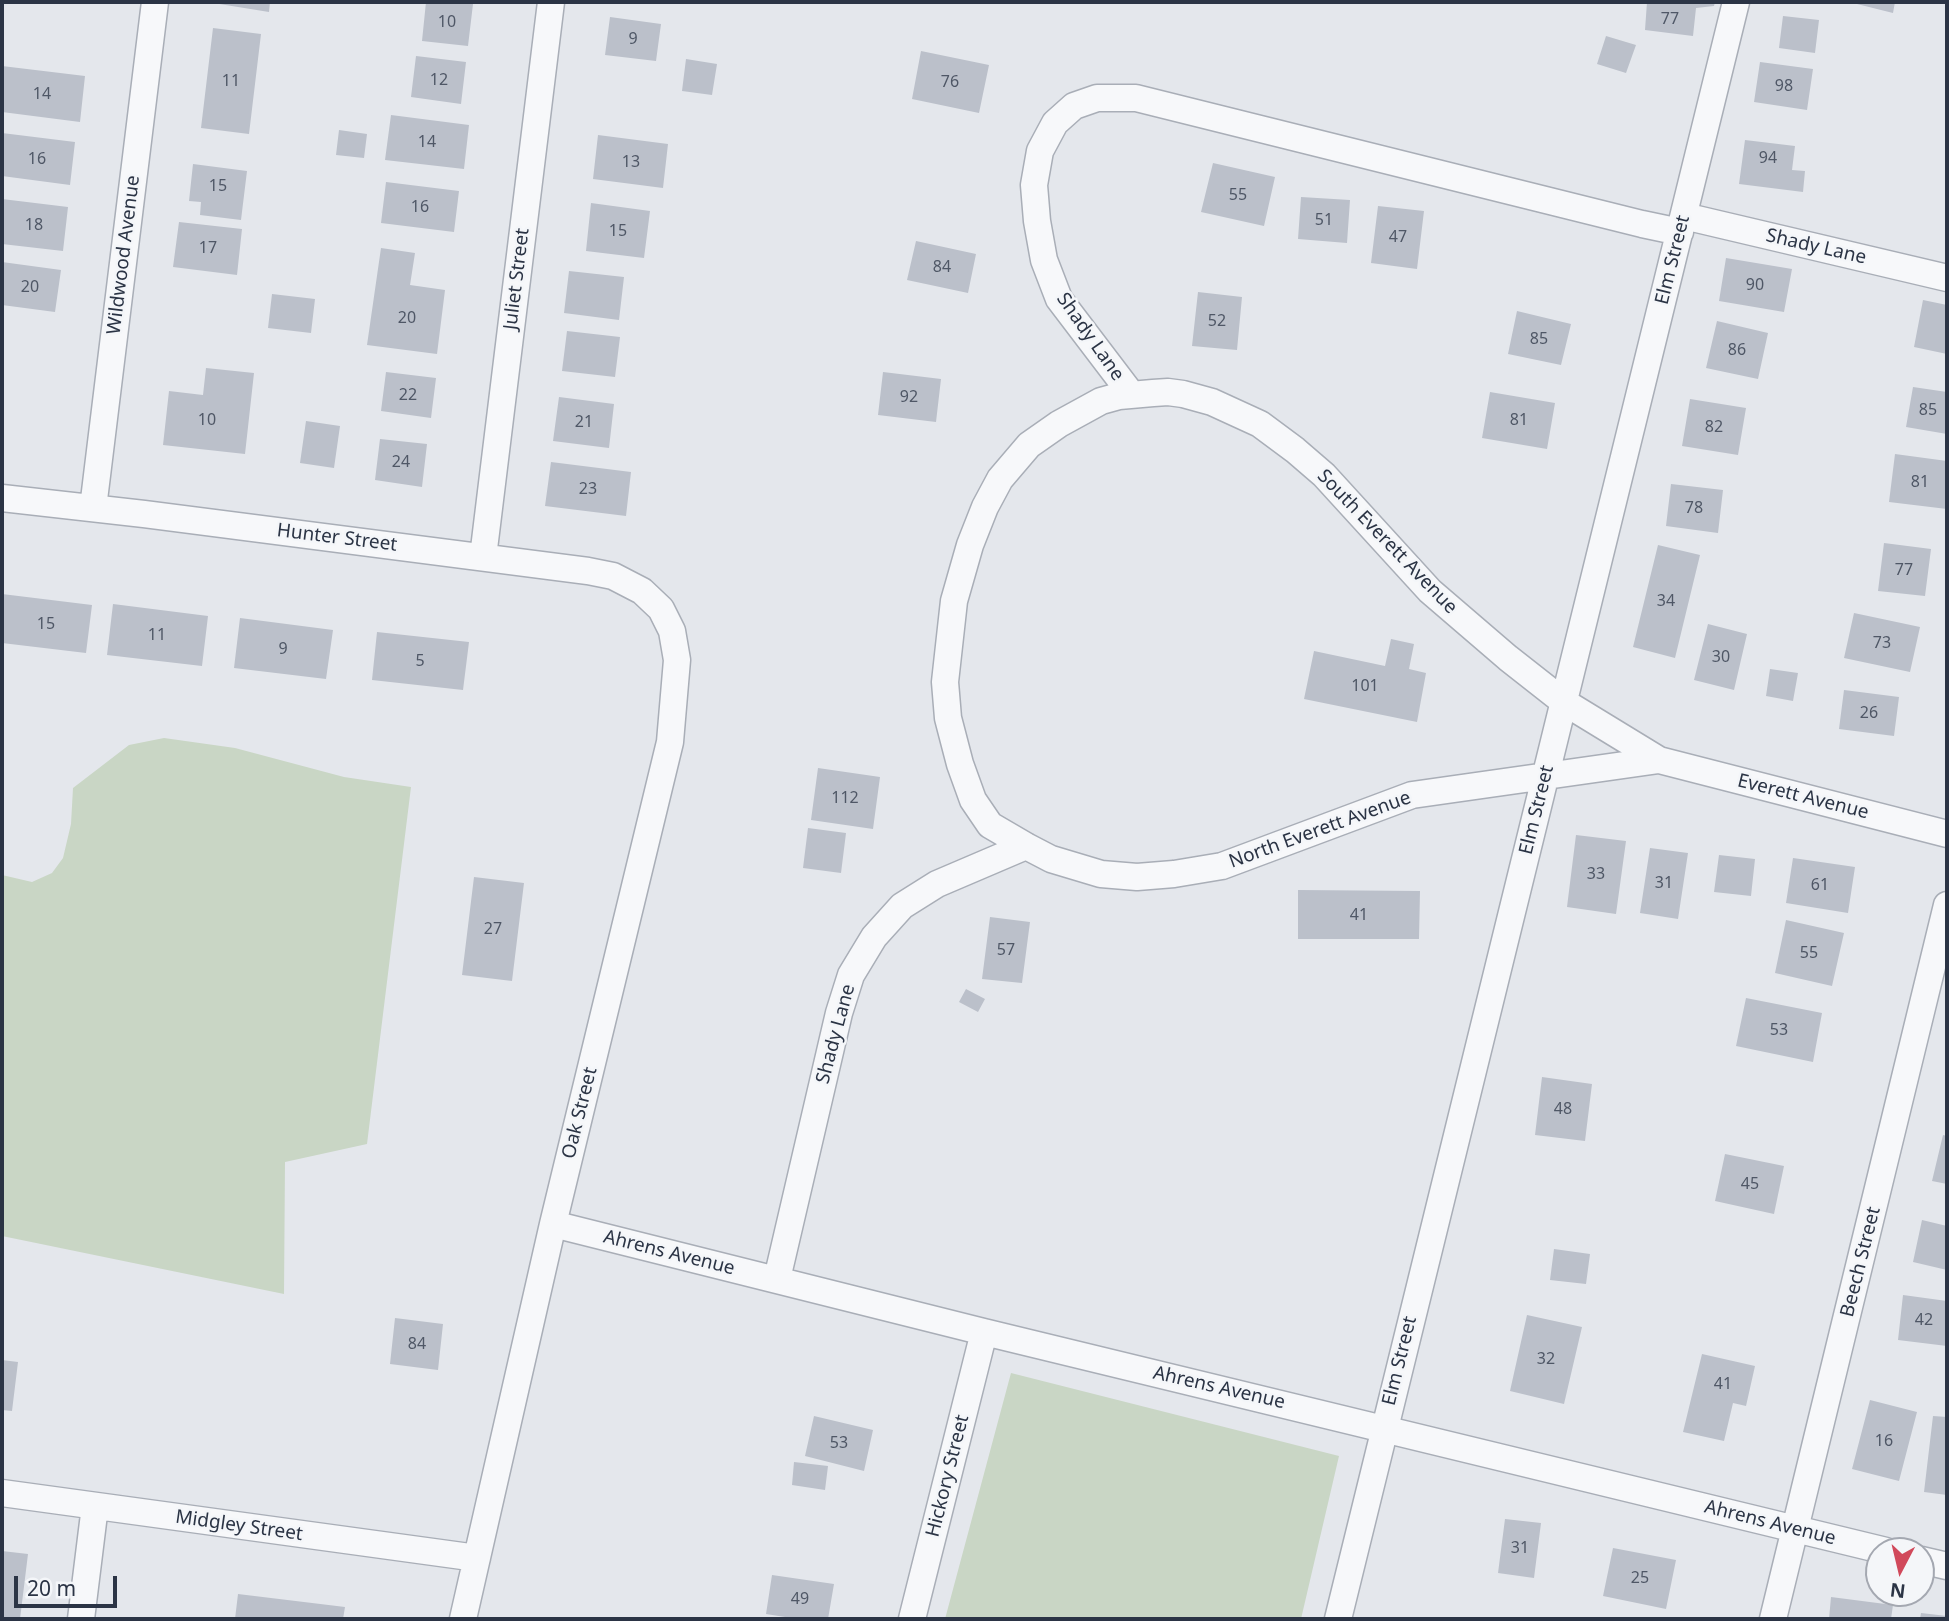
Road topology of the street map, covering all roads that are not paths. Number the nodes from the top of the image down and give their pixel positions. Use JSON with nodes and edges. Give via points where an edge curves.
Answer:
{"nodes":[{"id":1,"x":155,"y":2,"type":"edge"},
{"id":2,"x":551,"y":2,"type":"edge"},
{"id":3,"x":1736,"y":2,"type":"edge"},
{"id":4,"x":1682,"y":224,"type":"junction"},
{"id":5,"x":1947,"y":278,"type":"edge"},
{"id":6,"x":1132,"y":396,"type":"junction"},
{"id":7,"x":2,"y":498,"type":"edge"},
{"id":8,"x":93,"y":508,"type":"junction"},
{"id":9,"x":482,"y":556,"type":"junction"},
{"id":10,"x":661,"y":608,"type":"joint"},
{"id":11,"x":1564,"y":702,"type":"junction"},
{"id":12,"x":1660,"y":760,"type":"junction"},
{"id":13,"x":1545,"y":776,"type":"junction"},
{"id":14,"x":1947,"y":834,"type":"edge"},
{"id":15,"x":1026,"y":846,"type":"junction"},
{"id":16,"x":1947,"y":905,"type":"edge"},
{"id":17,"x":553,"y":1224,"type":"junction"},
{"id":18,"x":777,"y":1279,"type":"junction"},
{"id":19,"x":984,"y":1332,"type":"junction"},
{"id":20,"x":1383,"y":1427,"type":"junction"},
{"id":21,"x":2,"y":1493,"type":"edge"},
{"id":22,"x":95,"y":1506,"type":"junction"},
{"id":23,"x":1796,"y":1529,"type":"junction"},
{"id":24,"x":1865,"y":1546,"type":"edge"},
{"id":25,"x":477,"y":1558,"type":"junction"},
{"id":26,"x":81,"y":1619,"type":"edge"},
{"id":27,"x":463,"y":1619,"type":"edge"},
{"id":28,"x":912,"y":1619,"type":"edge"},
{"id":29,"x":1338,"y":1619,"type":"edge"},
{"id":30,"x":1773,"y":1619,"type":"edge"}],
"edges":[{"from":1,"to":8,"type":"street","name":"Wildwood Avenue"},
{"from":2,"to":9,"type":"street","name":"Juliet Street"},
{"from":3,"to":4,"type":"street","name":"Elm Street"},
{"from":4,"to":5,"type":"street","name":"Shady Lane"},
{"from":4,"to":6,"type":"street","name":"Shady Lane","via":[[1642,224],[1136,98],[1097,98],[1074,106],[1055,122],[1040,151],[1034,185],[1037,221],[1044,260],[1059,299]]},
{"from":4,"to":11,"type":"street","name":"Elm Street"},
{"from":6,"to":11,"type":"street","name":"South Everett Avenue","via":[[1183,394],[1260,424],[1324,475],[1430,591]]},
{"from":6,"to":15,"type":"street","name":"Shady Lane","via":[[1101,401],[1029,445],[985,507],[954,601],[944,682],[960,764],[973,800],[990,825]]},
{"from":7,"to":8,"type":"street","name":"Hunter Street"},
{"from":8,"to":9,"type":"street","name":"Hunter Street"},
{"from":9,"to":10,"type":"street","name":"Hunter Street","via":[[613,576],[642,591]]},
{"from":10,"to":17,"type":"street","name":"Oak Street","via":[[672,631],[677,660],[670,742]]},
{"from":11,"to":12,"type":"street","name":"South Everett Avenue"},
{"from":11,"to":13,"type":"street","name":"Elm Street"},
{"from":12,"to":13,"type":"street","name":"North Everett Avenue"},
{"from":12,"to":14,"type":"street","name":"Everett Avenue"},
{"from":13,"to":15,"type":"street","name":"North Everett Avenue","via":[[1412,795],[1222,866],[1174,874],[1101,874]]},
{"from":13,"to":20,"type":"street","name":"Elm Street"},
{"from":15,"to":18,"type":"street","name":"Shady Lane","via":[[937,884],[902,906],[874,937],[851,975]]},
{"from":16,"to":23,"type":"street","name":"Beech Street"},
{"from":17,"to":18,"type":"street","name":"Ahrens Avenue"},
{"from":17,"to":25,"type":"street","name":"Oak Street"},
{"from":18,"to":19,"type":"street","name":"Ahrens Avenue"},
{"from":19,"to":20,"type":"street","name":"Ahrens Avenue"},
{"from":19,"to":28,"type":"street","name":"Hickory Street"},
{"from":20,"to":23,"type":"street","name":"Ahrens Avenue"},
{"from":20,"to":29,"type":"street","name":"Elm Street"},
{"from":21,"to":22,"type":"street","name":"Midgley Street"},
{"from":22,"to":25,"type":"street","name":"Midgley Street"},
{"from":22,"to":26,"type":"street"},
{"from":23,"to":24,"type":"street","name":"Ahrens Avenue"},
{"from":23,"to":30,"type":"street","name":"Beech Street"},
{"from":25,"to":27,"type":"street","name":"Oak Street"}]}
